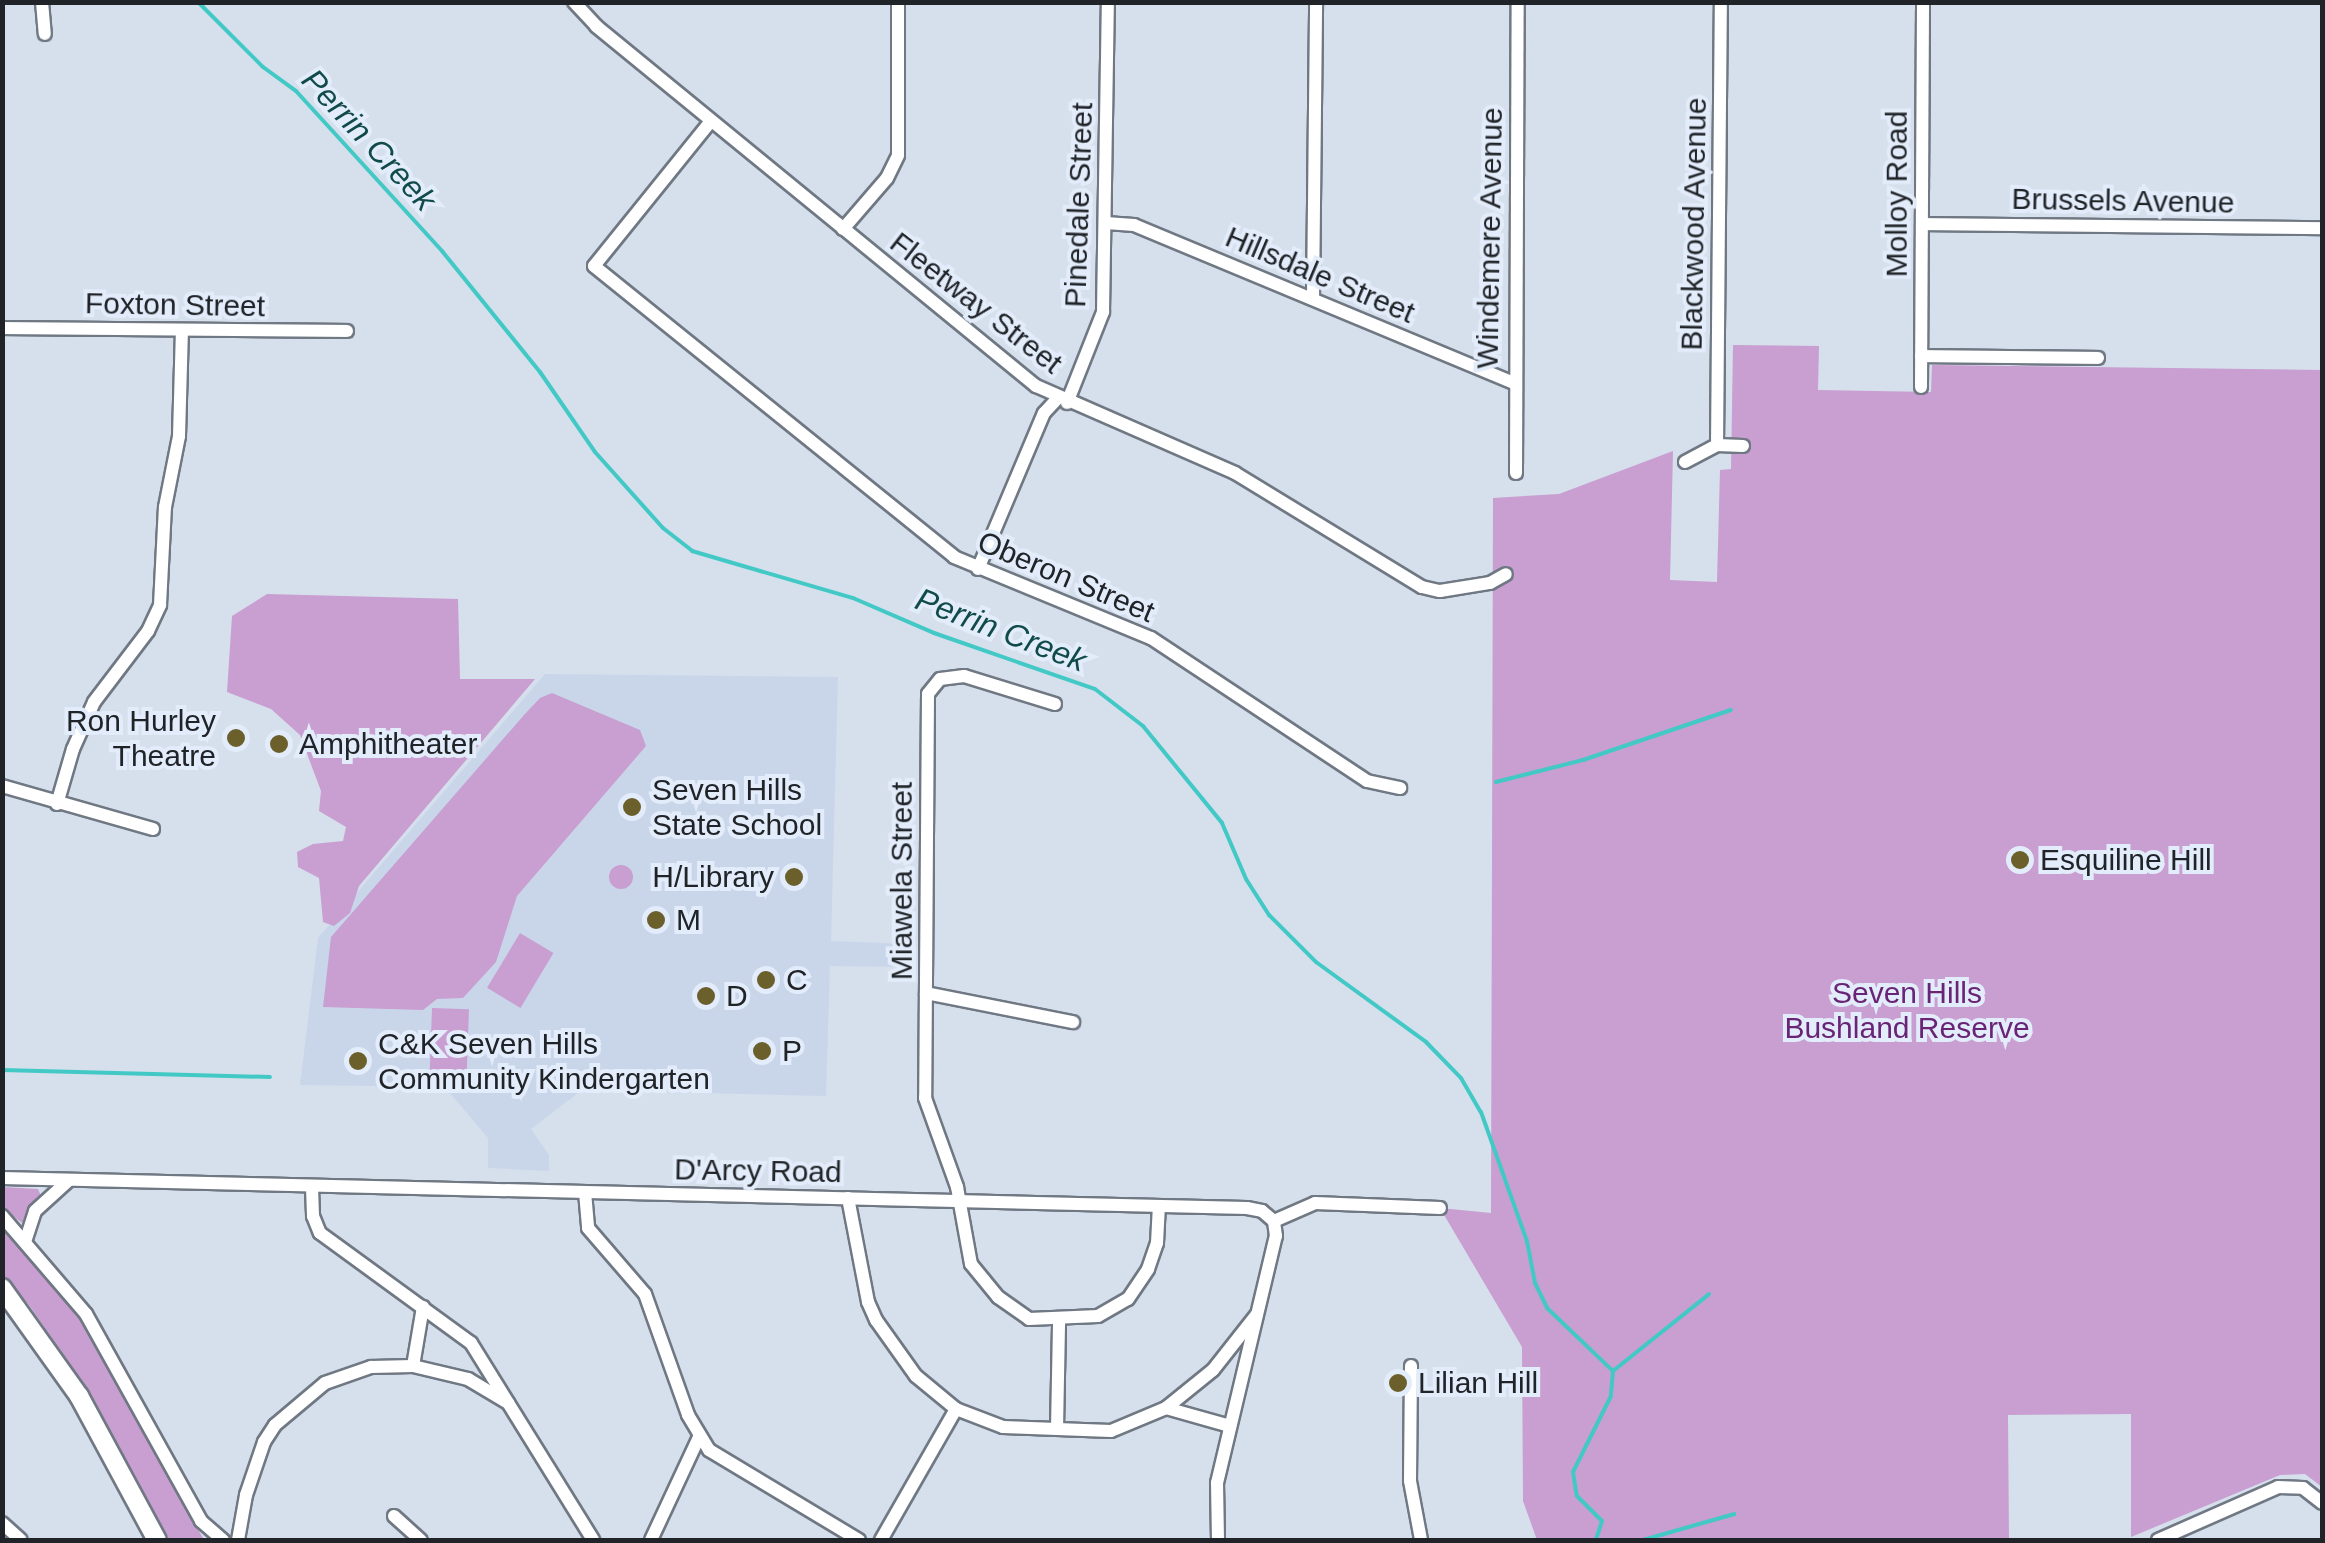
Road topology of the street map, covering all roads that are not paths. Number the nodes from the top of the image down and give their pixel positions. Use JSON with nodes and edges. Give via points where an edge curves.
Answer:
{"nodes":[{"id":1,"x":42,"y":2,"type":"edge"},
{"id":2,"x":574,"y":2,"type":"edge"},
{"id":3,"x":898,"y":2,"type":"edge"},
{"id":4,"x":1108,"y":2,"type":"edge"},
{"id":5,"x":1316,"y":2,"type":"edge"},
{"id":6,"x":1518,"y":2,"type":"edge"},
{"id":7,"x":1721,"y":2,"type":"edge"},
{"id":8,"x":1923,"y":2,"type":"edge"},
{"id":9,"x":44,"y":34,"type":"dead end"},
{"id":10,"x":711,"y":121,"type":"junction"},
{"id":11,"x":1106,"y":222,"type":"junction"},
{"id":12,"x":1922,"y":224,"type":"junction"},
{"id":13,"x":2322,"y":228,"type":"edge"},
{"id":14,"x":844,"y":229,"type":"junction"},
{"id":15,"x":1313,"y":299,"type":"junction"},
{"id":16,"x":2,"y":328,"type":"edge"},
{"id":17,"x":182,"y":330,"type":"junction"},
{"id":18,"x":347,"y":331,"type":"dead end"},
{"id":19,"x":1921,"y":356,"type":"junction"},
{"id":20,"x":2098,"y":358,"type":"dead end"},
{"id":21,"x":1514,"y":382,"type":"junction"},
{"id":22,"x":1921,"y":387,"type":"dead end"},
{"id":23,"x":1063,"y":400,"type":"junction"},
{"id":24,"x":1716,"y":445,"type":"junction"},
{"id":25,"x":1743,"y":446,"type":"dead end"},
{"id":26,"x":1684,"y":462,"type":"dead end"},
{"id":27,"x":1516,"y":473,"type":"dead end"},
{"id":28,"x":978,"y":569,"type":"junction"},
{"id":29,"x":1506,"y":574,"type":"dead end"},
{"id":30,"x":1055,"y":704,"type":"dead end"},
{"id":31,"x":2,"y":786,"type":"edge"},
{"id":32,"x":1400,"y":788,"type":"dead end"},
{"id":33,"x":57,"y":804,"type":"junction"},
{"id":34,"x":153,"y":829,"type":"dead end"},
{"id":35,"x":926,"y":993,"type":"junction"},
{"id":36,"x":1073,"y":1022,"type":"dead end"},
{"id":37,"x":2,"y":1178,"type":"edge"},
{"id":38,"x":68,"y":1181,"type":"junction"},
{"id":39,"x":312,"y":1187,"type":"junction"},
{"id":40,"x":585,"y":1192,"type":"junction"},
{"id":41,"x":848,"y":1198,"type":"junction"},
{"id":42,"x":960,"y":1201,"type":"junction"},
{"id":43,"x":1160,"y":1206,"type":"junction"},
{"id":44,"x":1440,"y":1208,"type":"dead end"},
{"id":45,"x":2,"y":1216,"type":"edge"},
{"id":46,"x":1274,"y":1221,"type":"junction"},
{"id":47,"x":26,"y":1239,"type":"junction"},
{"id":48,"x":2,"y":1288,"type":"edge"},
{"id":49,"x":423,"y":1307,"type":"junction"},
{"id":50,"x":1260,"y":1311,"type":"junction"},
{"id":51,"x":1058,"y":1321,"type":"junction"},
{"id":52,"x":413,"y":1366,"type":"junction"},
{"id":53,"x":1412,"y":1366,"type":"dead end"},
{"id":54,"x":508,"y":1403,"type":"junction"},
{"id":55,"x":1166,"y":1408,"type":"junction"},
{"id":56,"x":956,"y":1409,"type":"junction"},
{"id":57,"x":1230,"y":1426,"type":"junction"},
{"id":58,"x":1057,"y":1429,"type":"junction"},
{"id":59,"x":699,"y":1437,"type":"junction"},
{"id":60,"x":2322,"y":1502,"type":"edge"},
{"id":61,"x":394,"y":1516,"type":"dead end"},
{"id":62,"x":2,"y":1523,"type":"edge"},
{"id":63,"x":22,"y":1540,"type":"edge"},
{"id":64,"x":158,"y":1540,"type":"edge"},
{"id":65,"x":223,"y":1540,"type":"edge"},
{"id":66,"x":238,"y":1540,"type":"edge"},
{"id":67,"x":421,"y":1540,"type":"edge"},
{"id":68,"x":593,"y":1540,"type":"edge"},
{"id":69,"x":652,"y":1540,"type":"edge"},
{"id":70,"x":859,"y":1540,"type":"edge"},
{"id":71,"x":881,"y":1540,"type":"edge"},
{"id":72,"x":1218,"y":1540,"type":"edge"},
{"id":73,"x":1421,"y":1540,"type":"edge"},
{"id":74,"x":2158,"y":1540,"type":"edge"}],
"edges":[{"from":1,"to":9,"type":"street"},
{"from":2,"to":10,"type":"street","name":"Fleetway Street"},
{"from":3,"to":14,"type":"street","via":[[898,155]]},
{"from":4,"to":11,"type":"street","name":"Pinedale Street"},
{"from":5,"to":15,"type":"street"},
{"from":6,"to":21,"type":"street","name":"Windemere Avenue"},
{"from":7,"to":24,"type":"street","name":"Blackwood Avenue"},
{"from":8,"to":12,"type":"street","name":"Molloy Road"},
{"from":10,"to":14,"type":"street","name":"Fleetway Street"},
{"from":10,"to":28,"type":"street","name":"Oberon Street","via":[[594,266],[939,546]]},
{"from":11,"to":15,"type":"street","name":"Hillsdale Street","via":[[1134,226]]},
{"from":11,"to":23,"type":"street","name":"Pinedale Street","via":[[1104,312]]},
{"from":12,"to":13,"type":"street","name":"Brussels Avenue"},
{"from":12,"to":19,"type":"street","name":"Molloy Road"},
{"from":14,"to":23,"type":"street","name":"Fleetway Street","via":[[1022,376]]},
{"from":15,"to":21,"type":"street","name":"Hillsdale Street"},
{"from":16,"to":17,"type":"street","name":"Foxton Street"},
{"from":17,"to":18,"type":"street","name":"Foxton Street"},
{"from":17,"to":33,"type":"street","via":[[179,436],[164,507],[160,606],[94,702]]},
{"from":19,"to":20,"type":"street"},
{"from":19,"to":22,"type":"street","name":"Molloy Road"},
{"from":21,"to":27,"type":"street","name":"Windemere Avenue"},
{"from":23,"to":28,"type":"street","name":"Pinedale Street","via":[[1044,413]]},
{"from":23,"to":29,"type":"street","name":"Fleetway Street","via":[[1235,473],[1422,587],[1440,591]]},
{"from":24,"to":25,"type":"street"},
{"from":24,"to":26,"type":"street"},
{"from":28,"to":32,"type":"street","name":"Oberon Street","via":[[1150,638],[1367,782]]},
{"from":30,"to":35,"type":"street","name":"Miawela Street","via":[[964,676],[931,686]]},
{"from":31,"to":33,"type":"street"},
{"from":33,"to":34,"type":"street"},
{"from":35,"to":36,"type":"street"},
{"from":35,"to":42,"type":"street","name":"Miawela Street","via":[[925,1098]]},
{"from":37,"to":38,"type":"street","name":"D'Arcy Road"},
{"from":38,"to":39,"type":"street","name":"D'Arcy Road"},
{"from":38,"to":47,"type":"street","via":[[35,1211]]},
{"from":39,"to":40,"type":"street","name":"D'Arcy Road"},
{"from":39,"to":49,"type":"street","via":[[320,1233]]},
{"from":40,"to":41,"type":"street","name":"D'Arcy Road"},
{"from":40,"to":59,"type":"street","via":[[588,1228],[645,1294]]},
{"from":41,"to":42,"type":"street","name":"D'Arcy Road"},
{"from":41,"to":56,"type":"street","via":[[876,1320],[916,1376]]},
{"from":42,"to":43,"type":"street","name":"D'Arcy Road"},
{"from":42,"to":51,"type":"street","name":"Miawela Street","via":[[972,1264],[998,1298],[1029,1319]]},
{"from":43,"to":46,"type":"street","name":"D'Arcy Road","via":[[1247,1208]]},
{"from":43,"to":51,"type":"street","via":[[1148,1269],[1128,1298],[1098,1316]]},
{"from":44,"to":46,"type":"street","via":[[1315,1203]]},
{"from":45,"to":47,"type":"street"},
{"from":46,"to":50,"type":"street"},
{"from":47,"to":65,"type":"street","via":[[86,1314],[201,1521]]},
{"from":48,"to":64,"type":"main road","via":[[64,1372]]},
{"from":49,"to":52,"type":"street"},
{"from":49,"to":54,"type":"street","via":[[471,1344]]},
{"from":50,"to":55,"type":"street","via":[[1213,1370]]},
{"from":50,"to":57,"type":"street"},
{"from":51,"to":58,"type":"street"},
{"from":52,"to":54,"type":"street","via":[[468,1379]]},
{"from":52,"to":66,"type":"street","via":[[371,1367],[325,1383],[275,1425],[246,1495]]},
{"from":53,"to":73,"type":"street","via":[[1410,1481]]},
{"from":54,"to":68,"type":"street"},
{"from":55,"to":57,"type":"street"},
{"from":55,"to":58,"type":"street","via":[[1121,1430]]},
{"from":56,"to":58,"type":"street","via":[[1003,1427]]},
{"from":56,"to":71,"type":"street"},
{"from":57,"to":72,"type":"street","via":[[1217,1483]]},
{"from":59,"to":69,"type":"street"},
{"from":59,"to":70,"type":"street","via":[[725,1462]]},
{"from":60,"to":74,"type":"street","via":[[2291,1484]]},
{"from":61,"to":67,"type":"street"},
{"from":62,"to":63,"type":"street"}]}
